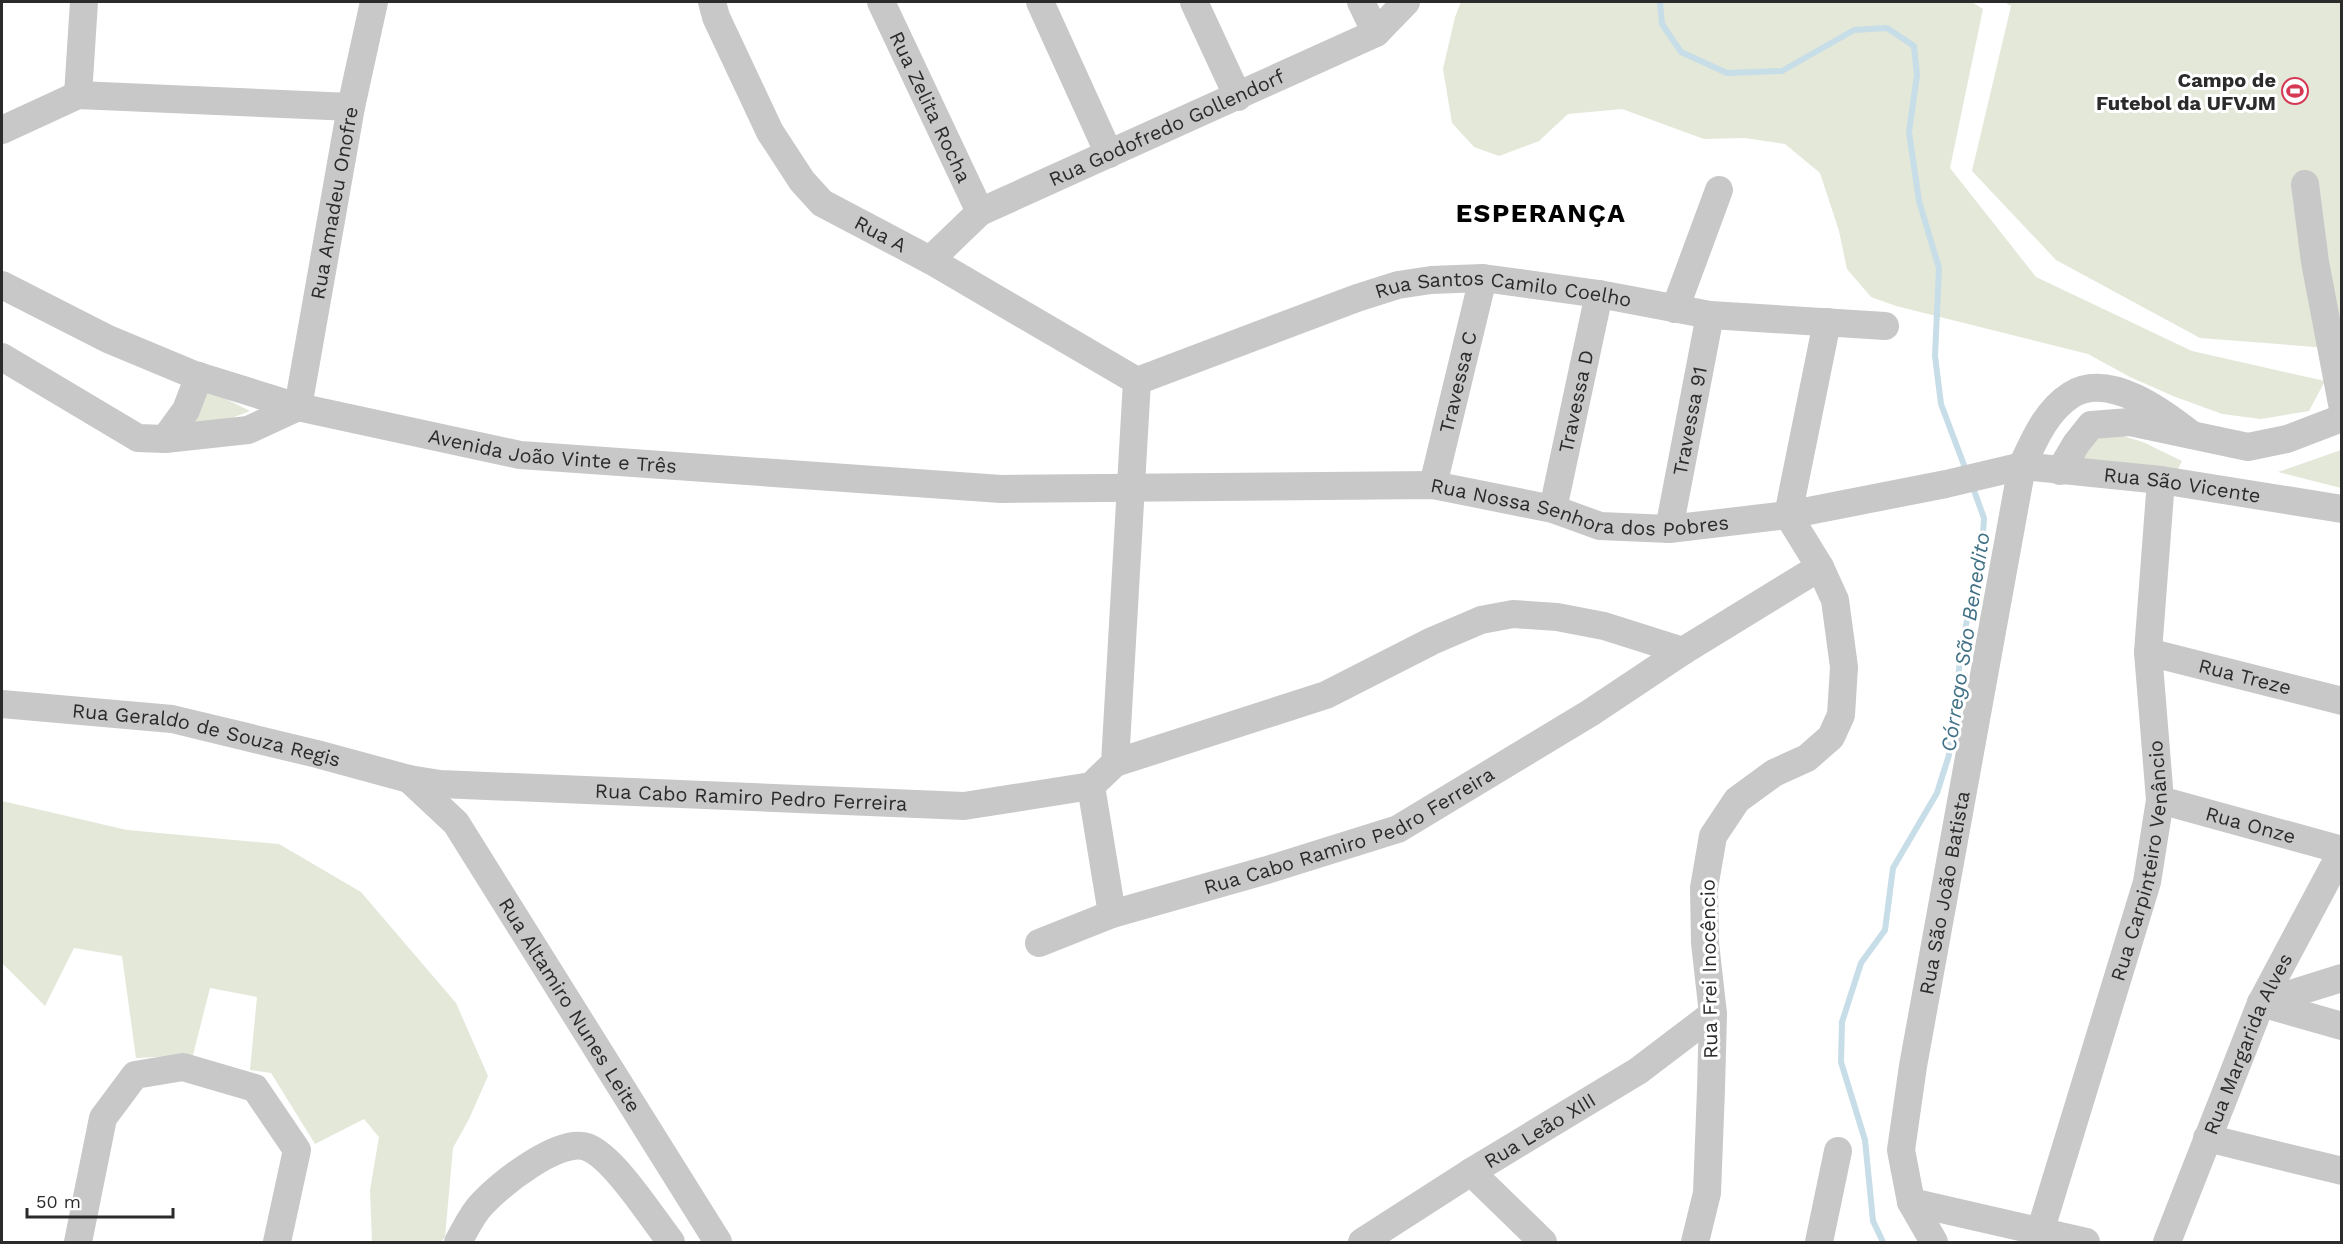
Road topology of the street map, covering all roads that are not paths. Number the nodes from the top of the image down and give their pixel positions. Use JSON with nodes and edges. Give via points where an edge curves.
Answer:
{"nodes":[{"id":1,"x":84,"y":2,"type":"edge"},
{"id":2,"x":374,"y":2,"type":"edge"},
{"id":3,"x":712,"y":2,"type":"edge"},
{"id":4,"x":881,"y":2,"type":"edge"},
{"id":5,"x":1040,"y":2,"type":"edge"},
{"id":6,"x":1194,"y":2,"type":"edge"},
{"id":7,"x":1361,"y":2,"type":"edge"},
{"id":8,"x":1406,"y":2,"type":"edge"},
{"id":9,"x":1376,"y":33,"type":"junction"},
{"id":10,"x":78,"y":95,"type":"junction"},
{"id":11,"x":1238,"y":97,"type":"junction"},
{"id":12,"x":351,"y":107,"type":"junction"},
{"id":13,"x":2,"y":130,"type":"edge"},
{"id":14,"x":1109,"y":154,"type":"junction"},
{"id":15,"x":2305,"y":184,"type":"dead end"},
{"id":16,"x":1719,"y":190,"type":"dead end"},
{"id":17,"x":980,"y":212,"type":"junction"},
{"id":18,"x":930,"y":260,"type":"junction"},
{"id":19,"x":1484,"y":278,"type":"junction"},
{"id":20,"x":2,"y":285,"type":"edge"},
{"id":21,"x":1599,"y":294,"type":"junction"},
{"id":22,"x":1675,"y":309,"type":"junction"},
{"id":23,"x":1710,"y":315,"type":"junction"},
{"id":24,"x":1827,"y":322,"type":"junction"},
{"id":25,"x":1885,"y":326,"type":"dead end"},
{"id":26,"x":2,"y":357,"type":"edge"},
{"id":27,"x":199,"y":376,"type":"junction"},
{"id":28,"x":1137,"y":381,"type":"junction"},
{"id":29,"x":2342,"y":404,"type":"edge"},
{"id":30,"x":298,"y":406,"type":"junction"},
{"id":31,"x":2342,"y":418,"type":"edge"},
{"id":32,"x":2192,"y":435,"type":"junction"},
{"id":33,"x":165,"y":439,"type":"junction"},
{"id":34,"x":2022,"y":466,"type":"junction"},
{"id":35,"x":2060,"y":471,"type":"junction"},
{"id":36,"x":2161,"y":480,"type":"junction"},
{"id":37,"x":1433,"y":485,"type":"junction"},
{"id":38,"x":1132,"y":487,"type":"junction"},
{"id":39,"x":1552,"y":509,"type":"junction"},
{"id":40,"x":2342,"y":509,"type":"edge"},
{"id":41,"x":1788,"y":515,"type":"junction"},
{"id":42,"x":1669,"y":529,"type":"junction"},
{"id":43,"x":1820,"y":567,"type":"junction"},
{"id":44,"x":1683,"y":651,"type":"junction"},
{"id":45,"x":2148,"y":652,"type":"junction"},
{"id":46,"x":2342,"y":701,"type":"edge"},
{"id":47,"x":2,"y":704,"type":"edge"},
{"id":48,"x":1114,"y":763,"type":"junction"},
{"id":49,"x":409,"y":779,"type":"junction"},
{"id":50,"x":1091,"y":786,"type":"junction"},
{"id":51,"x":2160,"y":801,"type":"junction"},
{"id":52,"x":2342,"y":850,"type":"edge"},
{"id":53,"x":1112,"y":914,"type":"junction"},
{"id":54,"x":1039,"y":943,"type":"dead end"},
{"id":55,"x":2342,"y":978,"type":"edge"},
{"id":56,"x":2260,"y":1003,"type":"junction"},
{"id":57,"x":1713,"y":1014,"type":"junction"},
{"id":58,"x":2342,"y":1026,"type":"edge"},
{"id":59,"x":2207,"y":1138,"type":"junction"},
{"id":60,"x":1838,"y":1151,"type":"dead end"},
{"id":61,"x":2342,"y":1171,"type":"edge"},
{"id":62,"x":1471,"y":1172,"type":"junction"},
{"id":63,"x":1911,"y":1202,"type":"junction"},
{"id":64,"x":2040,"y":1232,"type":"junction"},
{"id":65,"x":78,"y":1242,"type":"edge"},
{"id":66,"x":277,"y":1242,"type":"edge"},
{"id":67,"x":458,"y":1242,"type":"edge"},
{"id":68,"x":671,"y":1242,"type":"edge"},
{"id":69,"x":718,"y":1242,"type":"edge"},
{"id":70,"x":1362,"y":1242,"type":"edge"},
{"id":71,"x":1543,"y":1242,"type":"edge"},
{"id":72,"x":1695,"y":1242,"type":"edge"},
{"id":73,"x":1819,"y":1242,"type":"edge"},
{"id":74,"x":1934,"y":1242,"type":"edge"},
{"id":75,"x":2086,"y":1242,"type":"edge"},
{"id":76,"x":2167,"y":1242,"type":"edge"}],
"edges":[{"from":1,"to":10,"type":"street"},
{"from":2,"to":12,"type":"street","name":"Rua Amadeu Onofre"},
{"from":3,"to":18,"type":"street","name":"Rua A","via":[[770,132],[802,182],[822,203]]},
{"from":4,"to":17,"type":"street","name":"Rua Zelita Rocha"},
{"from":5,"to":14,"type":"street"},
{"from":6,"to":11,"type":"street"},
{"from":7,"to":9,"type":"street"},
{"from":8,"to":9,"type":"street","name":"Rua Godofredo Gollendorf"},
{"from":9,"to":11,"type":"street","name":"Rua Godofredo Gollendorf"},
{"from":10,"to":12,"type":"street"},
{"from":10,"to":13,"type":"street"},
{"from":11,"to":14,"type":"street","name":"Rua Godofredo Gollendorf"},
{"from":12,"to":30,"type":"street","name":"Rua Amadeu Onofre"},
{"from":14,"to":17,"type":"street","name":"Rua Godofredo Gollendorf"},
{"from":15,"to":29,"type":"street","via":[[2315,262]]},
{"from":16,"to":22,"type":"street"},
{"from":17,"to":18,"type":"street","name":"Rua Godofredo Gollendorf"},
{"from":18,"to":28,"type":"street","name":"Rua A"},
{"from":19,"to":21,"type":"street","name":"Rua Santos Camilo Coelho"},
{"from":19,"to":28,"type":"street","name":"Rua Santos Camilo Coelho","via":[[1398,285]]},
{"from":19,"to":37,"type":"street","name":"Travessa C"},
{"from":20,"to":27,"type":"street","name":"Avenida João Vinte e Três","via":[[108,339]]},
{"from":21,"to":22,"type":"street","name":"Rua Santos Camilo Coelho"},
{"from":21,"to":39,"type":"street","name":"Travessa D"},
{"from":22,"to":23,"type":"street","name":"Rua Santos Camilo Coelho"},
{"from":23,"to":24,"type":"street","name":"Rua Santos Camilo Coelho"},
{"from":23,"to":42,"type":"street","name":"Travessa 91"},
{"from":24,"to":25,"type":"street","name":"Rua Santos Camilo Coelho"},
{"from":24,"to":41,"type":"street"},
{"from":26,"to":33,"type":"street","via":[[138,438]]},
{"from":27,"to":30,"type":"street","name":"Avenida João Vinte e Três"},
{"from":27,"to":33,"type":"street","via":[[186,410]]},
{"from":28,"to":38,"type":"street"},
{"from":30,"to":33,"type":"street","via":[[248,429]]},
{"from":30,"to":38,"type":"street","name":"Avenida João Vinte e Três","via":[[520,455],[1001,489]]},
{"from":31,"to":32,"type":"street","via":[[2287,439],[2248,447]]},
{"from":32,"to":34,"type":"street","name":"Rua São João Batista","via":[[2161,410],[2140,400],[2112,390],[2087,388],[2072,394],[2053,411],[2037,433]]},
{"from":32,"to":35,"type":"street","via":[[2130,422],[2091,425]]},
{"from":34,"to":35,"type":"street","name":"Rua São Vicente"},
{"from":34,"to":41,"type":"street","name":"Rua Nossa Senhora dos Pobres"},
{"from":34,"to":63,"type":"street","name":"Rua São João Batista","via":[[1913,1066],[1901,1150]]},
{"from":35,"to":36,"type":"street","name":"Rua São Vicente"},
{"from":36,"to":40,"type":"street","name":"Rua São Vicente"},
{"from":36,"to":45,"type":"street","name":"Rua Carpinteiro Venâncio"},
{"from":37,"to":38,"type":"street","name":"Rua Nossa Senhora dos Pobres"},
{"from":37,"to":39,"type":"street","name":"Rua Nossa Senhora dos Pobres"},
{"from":38,"to":48,"type":"street"},
{"from":39,"to":42,"type":"street","name":"Rua Nossa Senhora dos Pobres","via":[[1600,526]]},
{"from":41,"to":42,"type":"street","name":"Rua Nossa Senhora dos Pobres"},
{"from":41,"to":43,"type":"street","name":"Rua Frei Inocêncio"},
{"from":43,"to":44,"type":"street","name":"Rua Cabo Ramiro Pedro Ferreira"},
{"from":43,"to":57,"type":"street","name":"Rua Frei Inocêncio","via":[[1835,600],[1844,667],[1841,715],[1831,737],[1807,758],[1774,773],[1737,800],[1713,836],[1704,888]]},
{"from":44,"to":48,"type":"street","via":[[1557,616],[1513,614],[1481,620],[1326,694]]},
{"from":44,"to":53,"type":"street","name":"Rua Cabo Ramiro Pedro Ferreira","via":[[1590,713],[1398,829]]},
{"from":45,"to":46,"type":"street","name":"Rua Treze"},
{"from":45,"to":51,"type":"street","name":"Rua Carpinteiro Venâncio"},
{"from":47,"to":49,"type":"street","name":"Rua Geraldo de Souza Regis","via":[[172,719]]},
{"from":48,"to":50,"type":"street"},
{"from":49,"to":50,"type":"street","name":"Rua Cabo Ramiro Pedro Ferreira","via":[[440,784],[964,806]]},
{"from":49,"to":69,"type":"street","name":"Rua Altamiro Nunes Leite","via":[[456,823]]},
{"from":50,"to":53,"type":"street"},
{"from":51,"to":52,"type":"street","name":"Rua Onze"},
{"from":51,"to":64,"type":"street","name":"Rua Carpinteiro Venâncio","via":[[2147,882]]},
{"from":52,"to":56,"type":"street","name":"Rua Margarida Alves"},
{"from":53,"to":54,"type":"street","name":"Rua Cabo Ramiro Pedro Ferreira"},
{"from":55,"to":56,"type":"street"},
{"from":56,"to":58,"type":"street"},
{"from":56,"to":59,"type":"street","name":"Rua Margarida Alves"},
{"from":57,"to":62,"type":"street","name":"Rua Leão XIII","via":[[1638,1071]]},
{"from":57,"to":72,"type":"street","name":"Rua Frei Inocêncio","via":[[1707,1193]]},
{"from":59,"to":61,"type":"street"},
{"from":59,"to":76,"type":"street","name":"Rua Margarida Alves"},
{"from":60,"to":73,"type":"street"},
{"from":62,"to":70,"type":"street","name":"Rua Leão XIII"},
{"from":62,"to":71,"type":"street"},
{"from":63,"to":64,"type":"street"},
{"from":63,"to":74,"type":"street","name":"Rua São João Batista"},
{"from":64,"to":75,"type":"street"},
{"from":65,"to":66,"type":"street","via":[[104,1118],[135,1075],[183,1067],[255,1088],[297,1150]]},
{"from":67,"to":68,"type":"street","via":[[481,1205],[521,1171],[557,1148],[586,1147],[612,1165]]}]}
